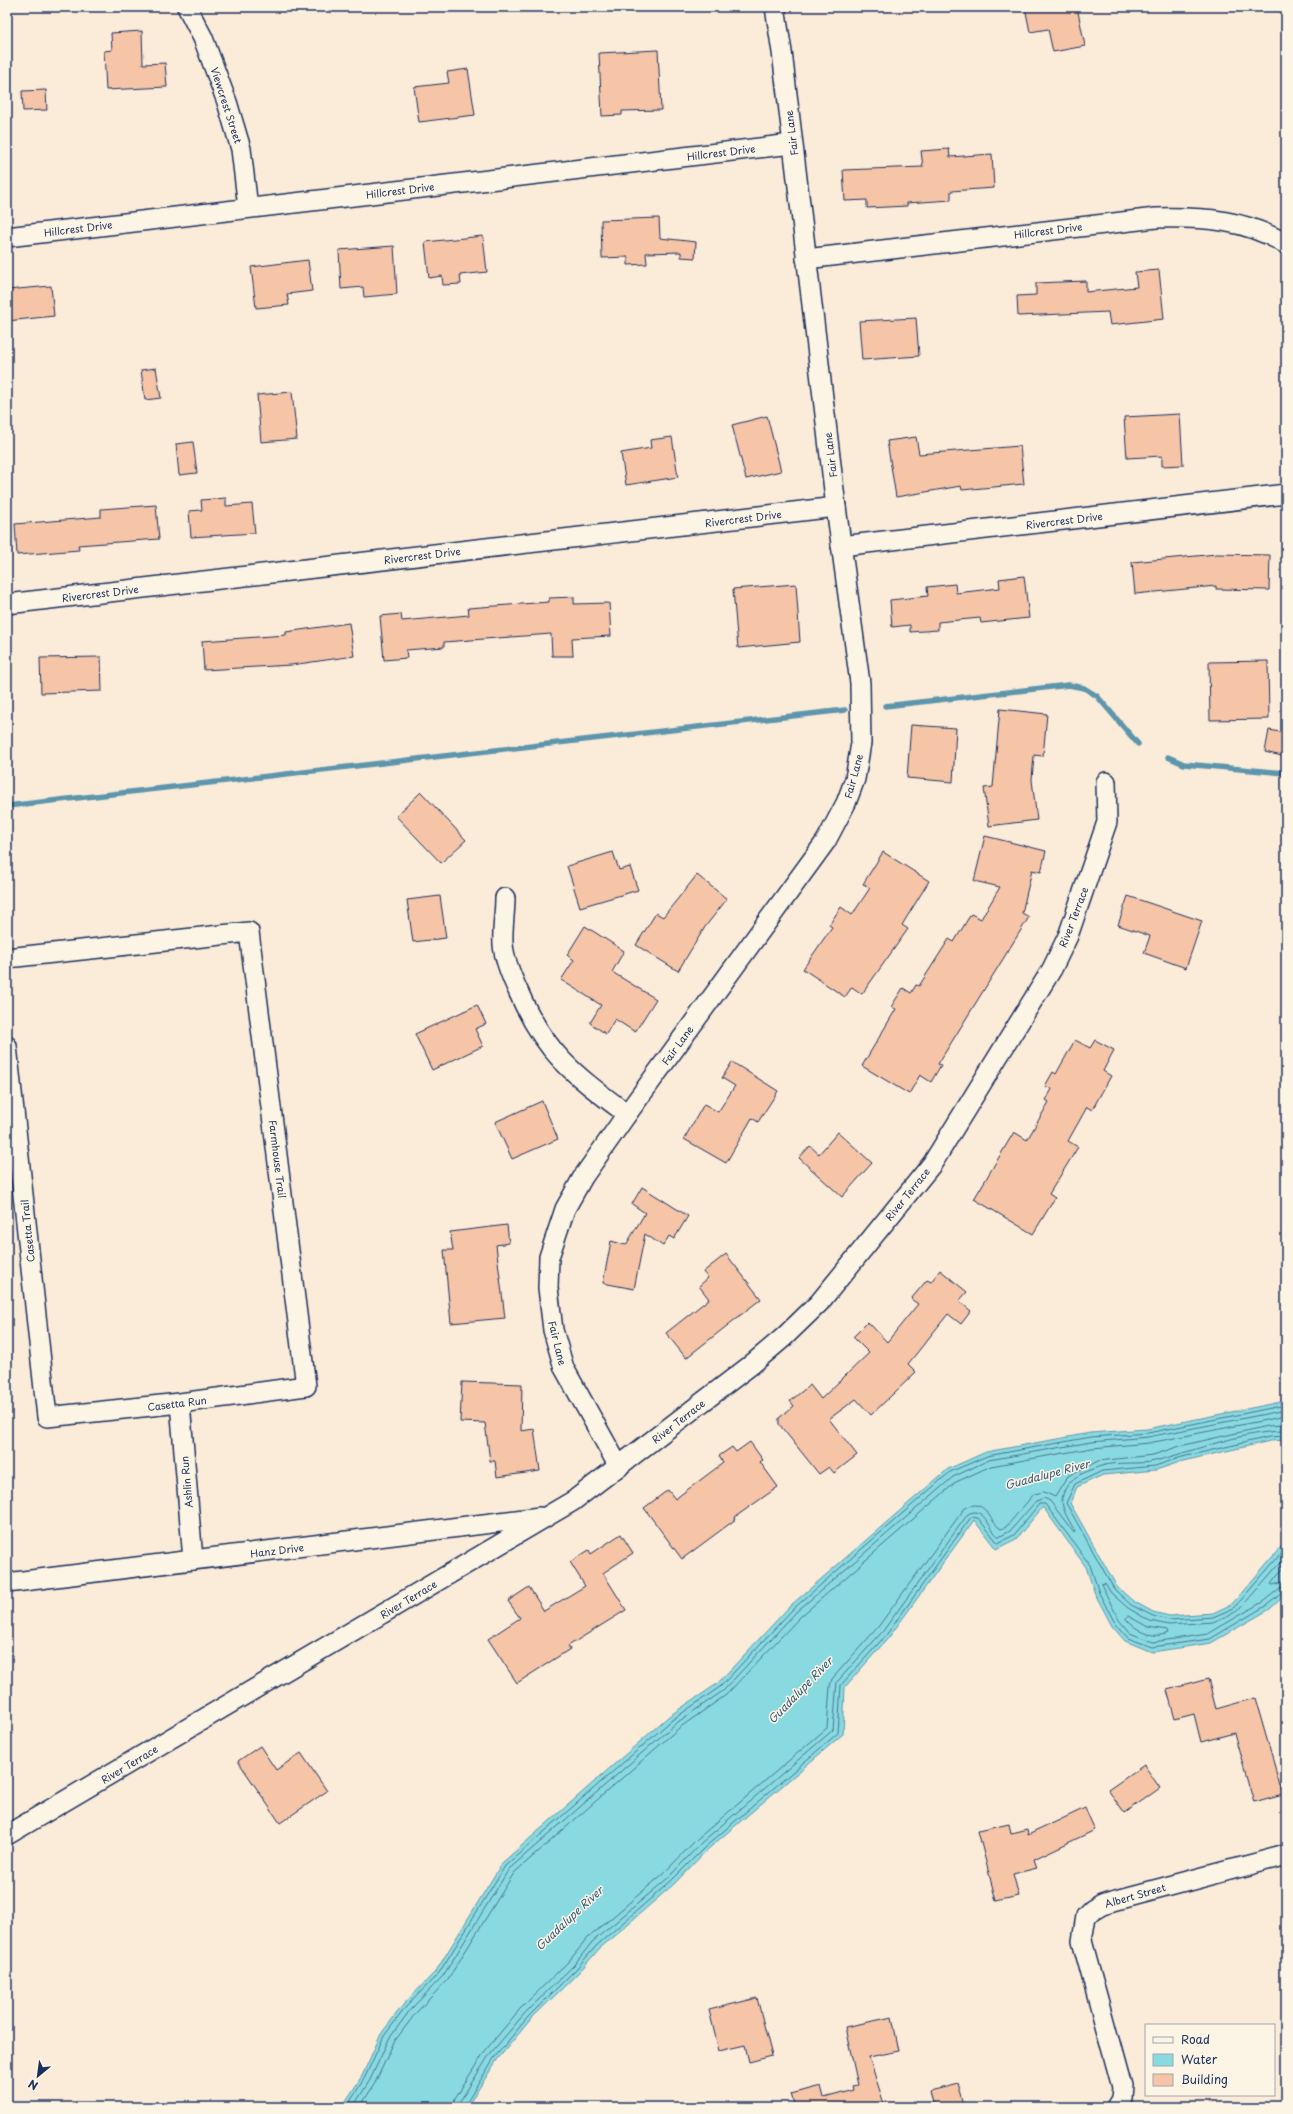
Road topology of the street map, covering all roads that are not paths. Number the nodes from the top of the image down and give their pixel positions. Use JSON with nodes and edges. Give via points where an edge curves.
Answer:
{"nodes":[{"id":1,"x":187,"y":7,"type":"edge"},
{"id":2,"x":775,"y":7,"type":"edge"},
{"id":3,"x":792,"y":144,"type":"junction"},
{"id":4,"x":248,"y":208,"type":"junction"},
{"id":5,"x":7,"y":237,"type":"edge"},
{"id":6,"x":1286,"y":244,"type":"edge"},
{"id":7,"x":806,"y":259,"type":"junction"},
{"id":8,"x":1286,"y":494,"type":"edge"},
{"id":9,"x":836,"y":507,"type":"junction"},
{"id":10,"x":841,"y":546,"type":"junction"},
{"id":11,"x":7,"y":604,"type":"edge"},
{"id":12,"x":1106,"y":782,"type":"dead end"},
{"id":13,"x":505,"y":898,"type":"dead end"},
{"id":14,"x":7,"y":958,"type":"edge"},
{"id":15,"x":7,"y":1046,"type":"edge"},
{"id":16,"x":627,"y":1114,"type":"junction"},
{"id":17,"x":306,"y":1386,"type":"joint"},
{"id":18,"x":180,"y":1403,"type":"junction"},
{"id":19,"x":48,"y":1416,"type":"joint"},
{"id":20,"x":619,"y":1467,"type":"junction"},
{"id":21,"x":546,"y":1517,"type":"junction"},
{"id":22,"x":193,"y":1560,"type":"junction"},
{"id":23,"x":7,"y":1583,"type":"edge"},
{"id":24,"x":7,"y":1835,"type":"edge"},
{"id":25,"x":1286,"y":1855,"type":"edge"},
{"id":26,"x":1116,"y":2107,"type":"edge"}],
"edges":[{"from":1,"to":4,"type":"street","name":"Viewcrest Street","via":[[203,38],[227,102],[241,149]]},
{"from":2,"to":3,"type":"street","name":"Fair Lane"},
{"from":3,"to":4,"type":"street","name":"Hillcrest Drive"},
{"from":3,"to":7,"type":"street","name":"Fair Lane"},
{"from":4,"to":5,"type":"street","name":"Hillcrest Drive"},
{"from":6,"to":7,"type":"street","name":"Hillcrest Drive","via":[[1241,224],[1196,217],[1156,218]]},
{"from":7,"to":9,"type":"street","name":"Fair Lane"},
{"from":8,"to":10,"type":"street","name":"Rivercrest Drive"},
{"from":9,"to":10,"type":"street","name":"Fair Lane"},
{"from":9,"to":11,"type":"street","name":"Rivercrest Drive"},
{"from":10,"to":16,"type":"street","name":"Fair Lane","via":[[860,683],[862,743],[855,779],[846,803],[826,841]]},
{"from":12,"to":20,"type":"street","name":"River Terrace","via":[[1107,822],[1068,936],[1052,970],[932,1164],[819,1303],[784,1337]]},
{"from":13,"to":16,"type":"street","via":[[503,944],[511,976],[538,1033],[552,1052],[576,1076]]},
{"from":14,"to":17,"type":"street","name":"Farmhouse Trail","via":[[249,932]]},
{"from":15,"to":19,"type":"street","name":"Casetta Trail"},
{"from":16,"to":20,"type":"street","name":"Fair Lane","via":[[583,1177],[565,1209],[549,1257],[548,1288],[553,1330],[564,1368]]},
{"from":17,"to":18,"type":"street","name":"Casetta Run"},
{"from":18,"to":19,"type":"street","name":"Casetta Run"},
{"from":18,"to":22,"type":"street","name":"Ashlin Run"},
{"from":20,"to":21,"type":"street","name":"River Terrace","via":[[573,1501]]},
{"from":21,"to":22,"type":"street","name":"Hanz Drive"},
{"from":21,"to":24,"type":"street","name":"River Terrace"},
{"from":22,"to":23,"type":"street","name":"Hanz Drive"},
{"from":25,"to":26,"type":"street","name":"Albert Street","via":[[1102,1904],[1086,1916],[1082,1941],[1122,2087],[1121,2099]]}]}
